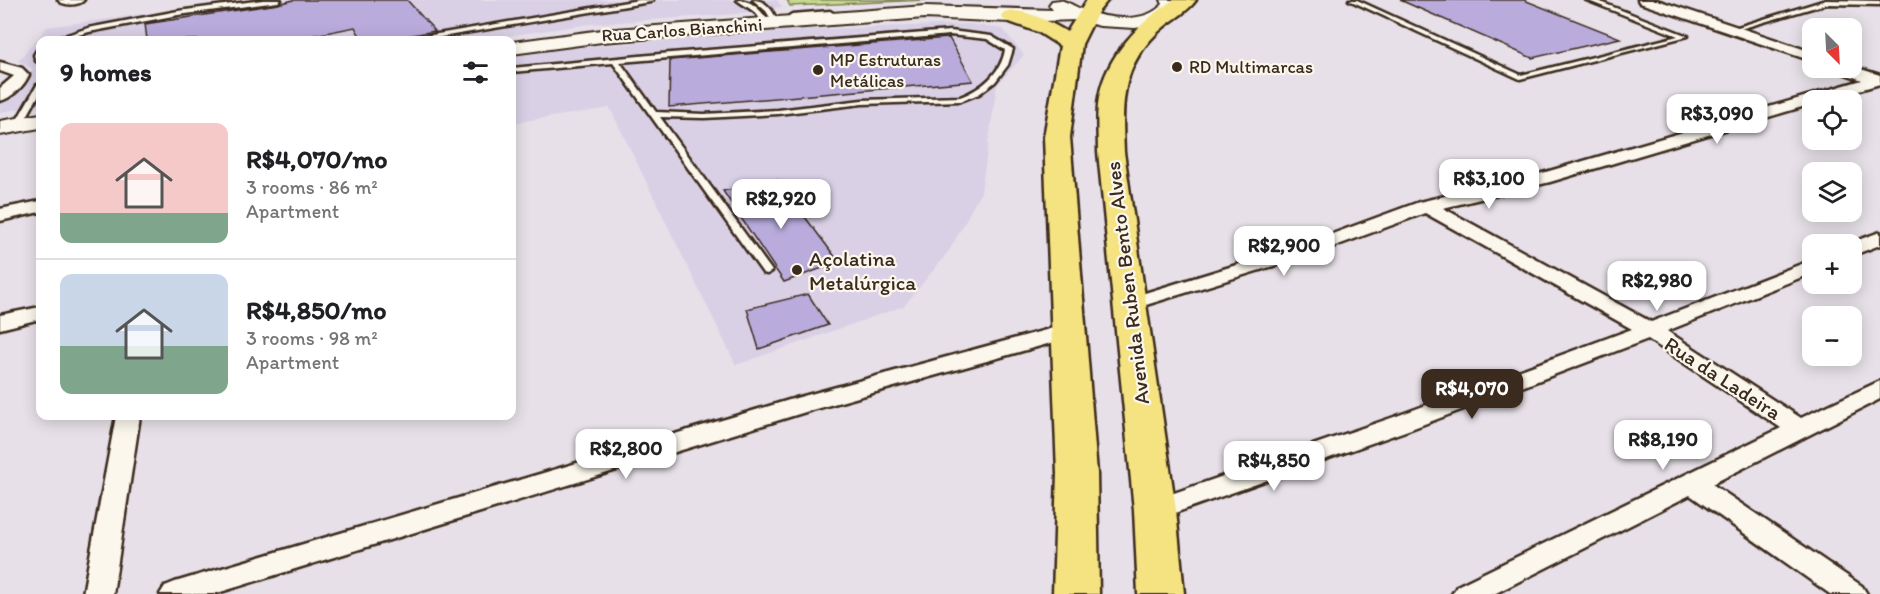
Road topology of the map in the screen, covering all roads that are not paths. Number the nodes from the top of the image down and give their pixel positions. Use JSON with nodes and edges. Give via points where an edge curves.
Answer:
{"nodes":[{"id":1,"x":65,"y":0,"type":"edge"},
{"id":2,"x":78,"y":0,"type":"edge"},
{"id":3,"x":278,"y":0,"type":"edge"},
{"id":4,"x":650,"y":0,"type":"edge"},
{"id":5,"x":740,"y":0,"type":"edge"},
{"id":6,"x":996,"y":0,"type":"edge"},
{"id":7,"x":1041,"y":0,"type":"edge"},
{"id":8,"x":1057,"y":0,"type":"edge"},
{"id":9,"x":1098,"y":0,"type":"edge"},
{"id":10,"x":1352,"y":0,"type":"edge"},
{"id":11,"x":1589,"y":0,"type":"edge"},
{"id":12,"x":1644,"y":0,"type":"edge"},
{"id":13,"x":756,"y":1,"type":"edge"},
{"id":14,"x":1880,"y":3,"type":"edge"},
{"id":15,"x":747,"y":4,"type":"junction"},
{"id":16,"x":1175,"y":4,"type":"edge"},
{"id":17,"x":920,"y":13,"type":"junction"},
{"id":18,"x":1011,"y":16,"type":"junction"},
{"id":19,"x":772,"y":22,"type":"junction"},
{"id":20,"x":1076,"y":26,"type":"junction"},
{"id":21,"x":1731,"y":30,"type":"junction"},
{"id":22,"x":68,"y":36,"type":"edge"},
{"id":23,"x":438,"y":36,"type":"edge"},
{"id":24,"x":516,"y":47,"type":"edge"},
{"id":25,"x":1802,"y":54,"type":"edge"},
{"id":26,"x":615,"y":60,"type":"junction"},
{"id":27,"x":0,"y":66,"type":"edge"},
{"id":28,"x":516,"y":70,"type":"edge"},
{"id":29,"x":1862,"y":76,"type":"edge"},
{"id":30,"x":1878,"y":82,"type":"edge"},
{"id":31,"x":0,"y":96,"type":"edge"},
{"id":32,"x":36,"y":100,"type":"edge"},
{"id":33,"x":654,"y":114,"type":"junction"},
{"id":34,"x":20,"y":125,"type":"edge"},
{"id":35,"x":1425,"y":206,"type":"junction"},
{"id":36,"x":36,"y":208,"type":"edge"},
{"id":37,"x":0,"y":215,"type":"edge"},
{"id":38,"x":1880,"y":238,"type":"edge"},
{"id":39,"x":1862,"y":245,"type":"edge"},
{"id":40,"x":1802,"y":270,"type":"edge"},
{"id":41,"x":767,"y":271,"type":"dead end"},
{"id":42,"x":1129,"y":304,"type":"junction"},
{"id":43,"x":36,"y":314,"type":"edge"},
{"id":44,"x":0,"y":322,"type":"edge"},
{"id":45,"x":1068,"y":331,"type":"junction"},
{"id":46,"x":1651,"y":331,"type":"junction"},
{"id":47,"x":1880,"y":389,"type":"edge"},
{"id":48,"x":127,"y":420,"type":"edge"},
{"id":49,"x":1799,"y":428,"type":"junction"},
{"id":50,"x":1691,"y":482,"type":"junction"},
{"id":51,"x":1155,"y":510,"type":"junction"},
{"id":52,"x":99,"y":594,"type":"edge"},
{"id":53,"x":175,"y":594,"type":"edge"},
{"id":54,"x":1076,"y":594,"type":"edge"},
{"id":55,"x":1161,"y":594,"type":"edge"},
{"id":56,"x":1467,"y":594,"type":"edge"},
{"id":57,"x":1852,"y":594,"type":"edge"}],
"edges":[{"from":1,"to":2,"type":"street"},
{"from":3,"to":22,"type":"lane","via":[[178,13]]},
{"from":4,"to":23,"type":"lane"},
{"from":5,"to":15,"type":"lane"},
{"from":6,"to":17,"type":"street","name":"Rua Carlos Bianchini"},
{"from":7,"to":18,"type":"street"},
{"from":8,"to":20,"type":"street"},
{"from":9,"to":20,"type":"main road"},
{"from":10,"to":11,"type":"lane","via":[[1520,77],[1685,36]]},
{"from":12,"to":21,"type":"street"},
{"from":13,"to":15,"type":"lane"},
{"from":13,"to":19,"type":"lane","via":[[769,10]]},
{"from":14,"to":21,"type":"lane","via":[[1826,2]]},
{"from":15,"to":19,"type":"lane"},
{"from":16,"to":20,"type":"street","name":"Rua Carlos Bianchini","via":[[1156,18]]},
{"from":16,"to":42,"type":"main road","name":"Avenida Ruben Bento Alves","via":[[1137,42],[1124,61],[1112,93],[1111,152]]},
{"from":17,"to":18,"type":"street","name":"Rua Carlos Bianchini"},
{"from":17,"to":19,"type":"street","name":"Rua Carlos Bianchini"},
{"from":18,"to":20,"type":"street","name":"Rua Carlos Bianchini"},
{"from":18,"to":20,"type":"main road","via":[[1045,28]]},
{"from":19,"to":24,"type":"street","name":"Rua Carlos Bianchini"},
{"from":20,"to":45,"type":"main road","via":[[1057,137]]},
{"from":21,"to":25,"type":"street"},
{"from":26,"to":28,"type":"lane"},
{"from":26,"to":33,"type":"lane"},
{"from":26,"to":33,"type":"lane","via":[[950,33],[989,37],[1009,49],[1009,56],[996,76],[961,99],[862,102],[704,116]]},
{"from":27,"to":31,"type":"street","via":[[22,75]]},
{"from":29,"to":30,"type":"street"},
{"from":30,"to":35,"type":"street","via":[[1544,178]]},
{"from":32,"to":34,"type":"lane"},
{"from":33,"to":41,"type":"lane"},
{"from":35,"to":42,"type":"street","via":[[1312,248]]},
{"from":35,"to":46,"type":"street","name":"Rua da Ladeira"},
{"from":36,"to":37,"type":"street"},
{"from":38,"to":39,"type":"street"},
{"from":40,"to":46,"type":"street"},
{"from":42,"to":51,"type":"main road","name":"Avenida Ruben Bento Alves"},
{"from":43,"to":44,"type":"street"},
{"from":45,"to":53,"type":"street","via":[[804,404]]},
{"from":45,"to":54,"type":"main road","via":[[1077,473]]},
{"from":46,"to":49,"type":"street","name":"Rua da Ladeira"},
{"from":46,"to":51,"type":"street","via":[[1378,433]]},
{"from":47,"to":49,"type":"street"},
{"from":48,"to":52,"type":"street"},
{"from":49,"to":50,"type":"street"},
{"from":50,"to":56,"type":"street"},
{"from":50,"to":57,"type":"street"},
{"from":51,"to":55,"type":"main road","name":"Avenida Ruben Bento Alves"}]}
